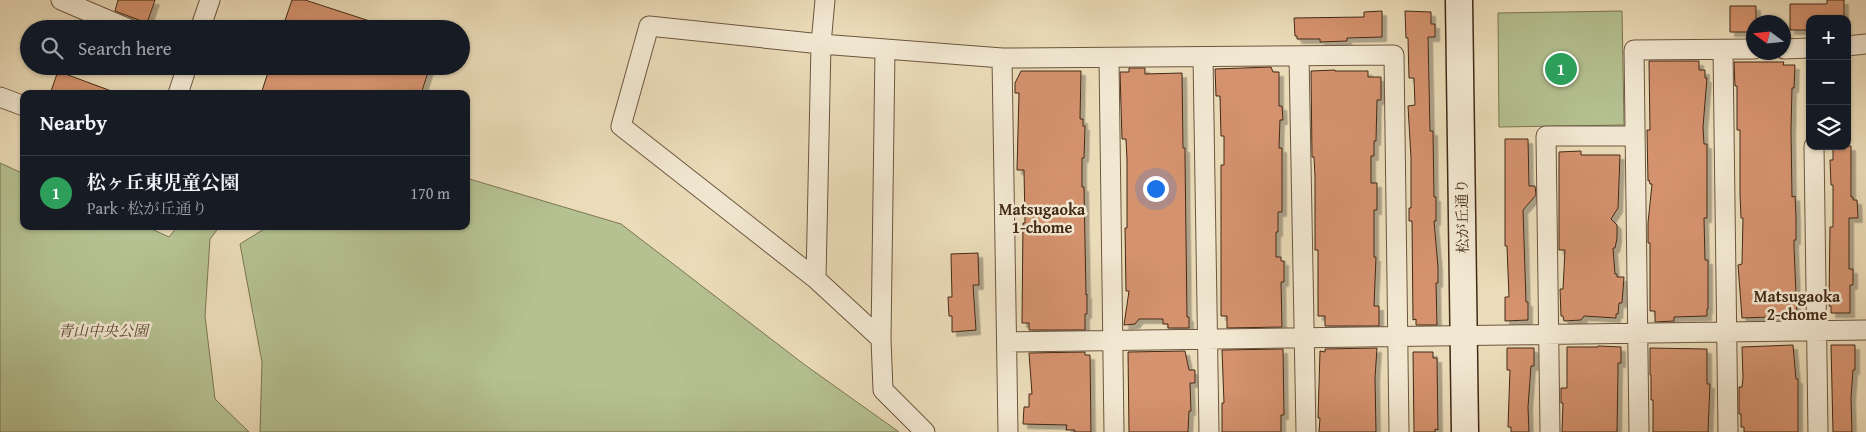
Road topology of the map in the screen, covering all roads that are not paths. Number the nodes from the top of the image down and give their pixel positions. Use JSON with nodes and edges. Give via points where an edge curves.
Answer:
{"nodes":[{"id":1,"x":60,"y":0,"type":"edge"},
{"id":2,"x":210,"y":0,"type":"edge"},
{"id":3,"x":825,"y":0,"type":"edge"},
{"id":4,"x":1459,"y":0,"type":"edge"},
{"id":5,"x":108,"y":20,"type":"edge"},
{"id":6,"x":203,"y":20,"type":"edge"},
{"id":7,"x":821,"y":44,"type":"junction"},
{"id":8,"x":1866,"y":44,"type":"edge"},
{"id":9,"x":1851,"y":46,"type":"edge"},
{"id":10,"x":1791,"y":48,"type":"edge"},
{"id":11,"x":1806,"y":48,"type":"edge"},
{"id":12,"x":1746,"y":49,"type":"edge"},
{"id":13,"x":885,"y":50,"type":"junction"},
{"id":14,"x":1723,"y":50,"type":"junction"},
{"id":15,"x":1299,"y":56,"type":"junction"},
{"id":16,"x":1203,"y":57,"type":"junction"},
{"id":17,"x":1002,"y":58,"type":"junction"},
{"id":18,"x":1109,"y":58,"type":"junction"},
{"id":19,"x":184,"y":75,"type":"edge"},
{"id":20,"x":179,"y":90,"type":"edge"},
{"id":21,"x":0,"y":97,"type":"edge"},
{"id":22,"x":20,"y":104,"type":"edge"},
{"id":23,"x":1635,"y":136,"type":"junction"},
{"id":24,"x":1814,"y":150,"type":"edge"},
{"id":25,"x":816,"y":279,"type":"junction"},
{"id":26,"x":1866,"y":330,"type":"edge"},
{"id":27,"x":1816,"y":331,"type":"junction"},
{"id":28,"x":1727,"y":332,"type":"junction"},
{"id":29,"x":1638,"y":333,"type":"junction"},
{"id":30,"x":1548,"y":334,"type":"junction"},
{"id":31,"x":1464,"y":335,"type":"junction"},
{"id":32,"x":1397,"y":336,"type":"junction"},
{"id":33,"x":1305,"y":338,"type":"junction"},
{"id":34,"x":881,"y":339,"type":"junction"},
{"id":35,"x":1207,"y":339,"type":"junction"},
{"id":36,"x":1113,"y":340,"type":"junction"},
{"id":37,"x":1007,"y":342,"type":"junction"},
{"id":38,"x":925,"y":432,"type":"edge"},
{"id":39,"x":1008,"y":432,"type":"edge"},
{"id":40,"x":1114,"y":432,"type":"edge"},
{"id":41,"x":1209,"y":432,"type":"edge"},
{"id":42,"x":1306,"y":432,"type":"edge"},
{"id":43,"x":1399,"y":432,"type":"edge"},
{"id":44,"x":1465,"y":432,"type":"edge"},
{"id":45,"x":1550,"y":432,"type":"edge"},
{"id":46,"x":1639,"y":432,"type":"edge"},
{"id":47,"x":1728,"y":432,"type":"edge"},
{"id":48,"x":1818,"y":432,"type":"edge"}],
"edges":[{"from":1,"to":5,"type":"street"},
{"from":2,"to":6,"type":"street"},
{"from":3,"to":7,"type":"street"},
{"from":4,"to":31,"type":"street","name":"松が丘通り"},
{"from":7,"to":13,"type":"street"},
{"from":7,"to":25,"type":"street"},
{"from":7,"to":25,"type":"street","via":[[649,26],[621,126]]},
{"from":8,"to":9,"type":"street"},
{"from":10,"to":11,"type":"street"},
{"from":12,"to":14,"type":"street"},
{"from":13,"to":17,"type":"street"},
{"from":13,"to":34,"type":"street"},
{"from":14,"to":23,"type":"street","via":[[1634,50]]},
{"from":14,"to":28,"type":"street"},
{"from":15,"to":16,"type":"street"},
{"from":15,"to":32,"type":"street","via":[[1394,54]]},
{"from":15,"to":33,"type":"street"},
{"from":16,"to":18,"type":"street"},
{"from":16,"to":35,"type":"street"},
{"from":17,"to":18,"type":"street"},
{"from":17,"to":37,"type":"street"},
{"from":18,"to":36,"type":"street"},
{"from":19,"to":20,"type":"street"},
{"from":21,"to":22,"type":"street"},
{"from":23,"to":29,"type":"street"},
{"from":23,"to":30,"type":"street","via":[[1546,136]]},
{"from":24,"to":27,"type":"street"},
{"from":25,"to":34,"type":"street"},
{"from":26,"to":27,"type":"street"},
{"from":27,"to":28,"type":"street"},
{"from":27,"to":48,"type":"street"},
{"from":28,"to":29,"type":"street"},
{"from":28,"to":47,"type":"street"},
{"from":29,"to":30,"type":"street"},
{"from":29,"to":46,"type":"street"},
{"from":30,"to":31,"type":"street"},
{"from":30,"to":45,"type":"street"},
{"from":31,"to":32,"type":"street"},
{"from":31,"to":44,"type":"street","name":"松が丘通り"},
{"from":32,"to":33,"type":"street"},
{"from":32,"to":43,"type":"street"},
{"from":33,"to":35,"type":"street"},
{"from":33,"to":42,"type":"street"},
{"from":34,"to":38,"type":"street","via":[[883,390]]},
{"from":35,"to":36,"type":"street"},
{"from":35,"to":41,"type":"street"},
{"from":36,"to":37,"type":"street"},
{"from":36,"to":40,"type":"street"},
{"from":37,"to":39,"type":"street"}]}
